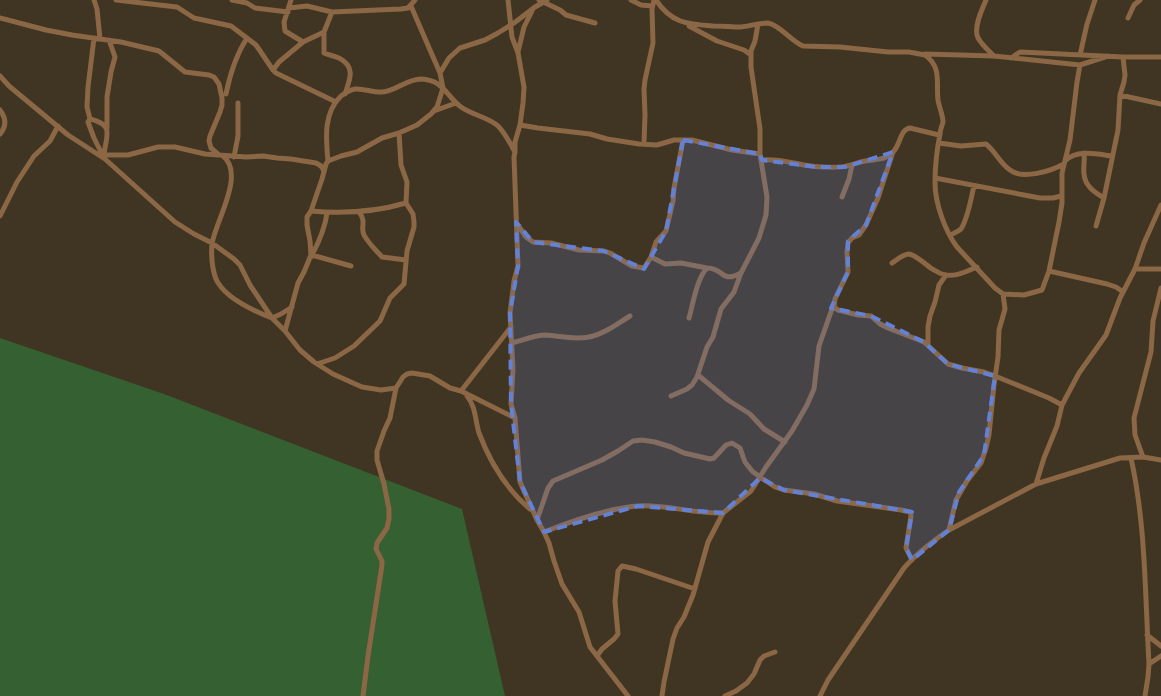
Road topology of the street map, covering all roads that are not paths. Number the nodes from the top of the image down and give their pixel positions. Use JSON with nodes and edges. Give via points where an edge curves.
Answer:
{"nodes":[{"id":1,"x":94,"y":0,"type":"edge"},
{"id":2,"x":116,"y":0,"type":"edge"},
{"id":3,"x":233,"y":0,"type":"edge"},
{"id":4,"x":291,"y":0,"type":"edge"},
{"id":5,"x":416,"y":0,"type":"edge"},
{"id":6,"x":508,"y":0,"type":"edge"},
{"id":7,"x":542,"y":0,"type":"edge"},
{"id":8,"x":631,"y":0,"type":"edge"},
{"id":9,"x":986,"y":0,"type":"edge"},
{"id":10,"x":1095,"y":0,"type":"edge"},
{"id":11,"x":1140,"y":0,"type":"edge"},
{"id":12,"x":654,"y":2,"type":"edge"},
{"id":13,"x":410,"y":6,"type":"junction"},
{"id":14,"x":534,"y":7,"type":"junction"},
{"id":15,"x":289,"y":10,"type":"junction"},
{"id":16,"x":332,"y":12,"type":"junction"},
{"id":17,"x":0,"y":18,"type":"edge"},
{"id":18,"x":1128,"y":18,"type":"dead end"},
{"id":19,"x":595,"y":23,"type":"dead end"},
{"id":20,"x":685,"y":24,"type":"junction"},
{"id":21,"x":758,"y":24,"type":"junction"},
{"id":22,"x":510,"y":25,"type":"junction"},
{"id":23,"x":324,"y":32,"type":"junction"},
{"id":24,"x":94,"y":38,"type":"junction"},
{"id":25,"x":247,"y":38,"type":"junction"},
{"id":26,"x":100,"y":39,"type":"junction"},
{"id":27,"x":109,"y":40,"type":"junction"},
{"id":28,"x":303,"y":42,"type":"junction"},
{"id":29,"x":518,"y":53,"type":"junction"},
{"id":30,"x":751,"y":55,"type":"junction"},
{"id":31,"x":925,"y":55,"type":"junction"},
{"id":32,"x":1080,"y":55,"type":"junction"},
{"id":33,"x":994,"y":56,"type":"junction"},
{"id":34,"x":1108,"y":56,"type":"junction"},
{"id":35,"x":1123,"y":57,"type":"junction"},
{"id":36,"x":1161,"y":57,"type":"edge"},
{"id":37,"x":449,"y":58,"type":"junction"},
{"id":38,"x":1012,"y":58,"type":"junction"},
{"id":39,"x":434,"y":61,"type":"junction"},
{"id":40,"x":1080,"y":65,"type":"junction"},
{"id":41,"x":273,"y":70,"type":"junction"},
{"id":42,"x":440,"y":73,"type":"junction"},
{"id":43,"x":0,"y":76,"type":"edge"},
{"id":44,"x":443,"y":88,"type":"junction"},
{"id":45,"x":226,"y":94,"type":"dead end"},
{"id":46,"x":345,"y":94,"type":"junction"},
{"id":47,"x":1120,"y":95,"type":"junction"},
{"id":48,"x":336,"y":102,"type":"junction"},
{"id":49,"x":456,"y":103,"type":"junction"},
{"id":50,"x":238,"y":104,"type":"dead end"},
{"id":51,"x":1161,"y":104,"type":"edge"},
{"id":52,"x":0,"y":110,"type":"edge"},
{"id":53,"x":434,"y":111,"type":"junction"},
{"id":54,"x":90,"y":119,"type":"junction"},
{"id":55,"x":520,"y":124,"type":"junction"},
{"id":56,"x":58,"y":126,"type":"junction"},
{"id":57,"x":106,"y":128,"type":"junction"},
{"id":58,"x":399,"y":132,"type":"junction"},
{"id":59,"x":0,"y":134,"type":"edge"},
{"id":60,"x":940,"y":136,"type":"junction"},
{"id":61,"x":683,"y":140,"type":"junction"},
{"id":62,"x":644,"y":143,"type":"junction"},
{"id":63,"x":939,"y":143,"type":"junction"},
{"id":64,"x":515,"y":152,"type":"junction"},
{"id":65,"x":892,"y":152,"type":"junction"},
{"id":66,"x":1084,"y":153,"type":"junction"},
{"id":67,"x":760,"y":154,"type":"junction"},
{"id":68,"x":103,"y":156,"type":"junction"},
{"id":69,"x":221,"y":156,"type":"junction"},
{"id":70,"x":1112,"y":156,"type":"junction"},
{"id":71,"x":234,"y":157,"type":"junction"},
{"id":72,"x":762,"y":160,"type":"junction"},
{"id":73,"x":328,"y":161,"type":"junction"},
{"id":74,"x":1064,"y":163,"type":"junction"},
{"id":75,"x":852,"y":165,"type":"junction"},
{"id":76,"x":324,"y":172,"type":"junction"},
{"id":77,"x":935,"y":178,"type":"junction"},
{"id":78,"x":974,"y":186,"type":"junction"},
{"id":79,"x":1061,"y":196,"type":"junction"},
{"id":80,"x":842,"y":197,"type":"dead end"},
{"id":81,"x":1104,"y":198,"type":"junction"},
{"id":82,"x":406,"y":203,"type":"junction"},
{"id":83,"x":1161,"y":205,"type":"edge"},
{"id":84,"x":311,"y":211,"type":"junction"},
{"id":85,"x":359,"y":212,"type":"junction"},
{"id":86,"x":327,"y":213,"type":"junction"},
{"id":87,"x":0,"y":216,"type":"edge"},
{"id":88,"x":516,"y":222,"type":"junction"},
{"id":89,"x":1096,"y":226,"type":"dead end"},
{"id":90,"x":950,"y":235,"type":"junction"},
{"id":91,"x":212,"y":243,"type":"junction"},
{"id":92,"x":651,"y":257,"type":"junction"},
{"id":93,"x":311,"y":258,"type":"junction"},
{"id":94,"x":406,"y":260,"type":"junction"},
{"id":95,"x":892,"y":263,"type":"dead end"},
{"id":96,"x":351,"y":266,"type":"dead end"},
{"id":97,"x":977,"y":267,"type":"junction"},
{"id":98,"x":708,"y":268,"type":"junction"},
{"id":99,"x":1135,"y":269,"type":"junction"},
{"id":100,"x":1161,"y":269,"type":"edge"},
{"id":101,"x":1049,"y":271,"type":"junction"},
{"id":102,"x":741,"y":273,"type":"junction"},
{"id":103,"x":946,"y":275,"type":"junction"},
{"id":104,"x":1161,"y":288,"type":"edge"},
{"id":105,"x":1123,"y":292,"type":"junction"},
{"id":106,"x":1003,"y":294,"type":"junction"},
{"id":107,"x":1010,"y":295,"type":"junction"},
{"id":108,"x":1005,"y":300,"type":"junction"},
{"id":109,"x":292,"y":306,"type":"junction"},
{"id":110,"x":834,"y":306,"type":"junction"},
{"id":111,"x":630,"y":316,"type":"dead end"},
{"id":112,"x":272,"y":318,"type":"junction"},
{"id":113,"x":689,"y":318,"type":"dead end"},
{"id":114,"x":511,"y":326,"type":"junction"},
{"id":115,"x":285,"y":331,"type":"junction"},
{"id":116,"x":512,"y":343,"type":"junction"},
{"id":117,"x":928,"y":344,"type":"junction"},
{"id":118,"x":317,"y":364,"type":"junction"},
{"id":119,"x":698,"y":375,"type":"junction"},
{"id":120,"x":995,"y":376,"type":"junction"},
{"id":121,"x":396,"y":388,"type":"junction"},
{"id":122,"x":463,"y":393,"type":"junction"},
{"id":123,"x":671,"y":396,"type":"dead end"},
{"id":124,"x":1062,"y":405,"type":"junction"},
{"id":125,"x":515,"y":418,"type":"junction"},
{"id":126,"x":785,"y":442,"type":"junction"},
{"id":127,"x":1143,"y":457,"type":"junction"},
{"id":128,"x":1132,"y":458,"type":"junction"},
{"id":129,"x":1161,"y":460,"type":"edge"},
{"id":130,"x":760,"y":477,"type":"junction"},
{"id":131,"x":1036,"y":484,"type":"junction"},
{"id":132,"x":533,"y":510,"type":"junction"},
{"id":133,"x":723,"y":513,"type":"junction"},
{"id":134,"x":537,"y":520,"type":"junction"},
{"id":135,"x":949,"y":530,"type":"junction"},
{"id":136,"x":544,"y":532,"type":"junction"},
{"id":137,"x":912,"y":560,"type":"junction"},
{"id":138,"x":694,"y":589,"type":"junction"},
{"id":139,"x":1147,"y":635,"type":"junction"},
{"id":140,"x":1161,"y":646,"type":"edge"},
{"id":141,"x":775,"y":652,"type":"dead end"},
{"id":142,"x":597,"y":656,"type":"junction"},
{"id":143,"x":1161,"y":656,"type":"edge"},
{"id":144,"x":1149,"y":664,"type":"junction"},
{"id":145,"x":363,"y":696,"type":"edge"},
{"id":146,"x":628,"y":696,"type":"edge"},
{"id":147,"x":662,"y":696,"type":"edge"},
{"id":148,"x":725,"y":696,"type":"edge"},
{"id":149,"x":820,"y":696,"type":"edge"},
{"id":150,"x":1145,"y":696,"type":"edge"}],
"edges":[{"from":1,"to":26,"type":"street"},
{"from":2,"to":25,"type":"street","via":[[179,5],[194,18],[231,26]]},
{"from":3,"to":15,"type":"street","via":[[254,8]]},
{"from":4,"to":15,"type":"street"},
{"from":5,"to":13,"type":"street"},
{"from":6,"to":22,"type":"street"},
{"from":7,"to":14,"type":"street"},
{"from":7,"to":19,"type":"street","via":[[566,15]]},
{"from":8,"to":12,"type":"street","via":[[640,5]]},
{"from":9,"to":33,"type":"street","via":[[977,34]]},
{"from":10,"to":32,"type":"street"},
{"from":11,"to":18,"type":"street"},
{"from":12,"to":20,"type":"street"},
{"from":12,"to":62,"type":"street","via":[[654,43],[644,89]]},
{"from":13,"to":16,"type":"street"},
{"from":13,"to":39,"type":"street"},
{"from":14,"to":22,"type":"street"},
{"from":14,"to":29,"type":"street","via":[[524,27]]},
{"from":15,"to":16,"type":"street","via":[[307,6]]},
{"from":15,"to":28,"type":"street","via":[[284,22],[285,31]]},
{"from":16,"to":23,"type":"street"},
{"from":17,"to":24,"type":"street"},
{"from":20,"to":21,"type":"street","via":[[740,27]]},
{"from":20,"to":30,"type":"street"},
{"from":21,"to":30,"type":"street"},
{"from":21,"to":31,"type":"street","via":[[774,25],[803,46]]},
{"from":22,"to":29,"type":"street"},
{"from":22,"to":37,"type":"street","via":[[485,40],[460,48]]},
{"from":23,"to":28,"type":"street"},
{"from":23,"to":46,"type":"street","via":[[324,53],[350,67],[351,76]]},
{"from":24,"to":26,"type":"street"},
{"from":24,"to":54,"type":"street","via":[[87,107]]},
{"from":25,"to":41,"type":"street","via":[[258,47]]},
{"from":25,"to":45,"type":"street","via":[[234,64]]},
{"from":26,"to":27,"type":"street"},
{"from":27,"to":57,"type":"street","via":[[115,57],[107,97]]},
{"from":27,"to":69,"type":"street","via":[[160,51],[185,72],[214,77],[219,84],[222,105],[209,142]]},
{"from":28,"to":41,"type":"street"},
{"from":29,"to":55,"type":"street","via":[[524,87]]},
{"from":30,"to":67,"type":"street"},
{"from":31,"to":33,"type":"street"},
{"from":31,"to":60,"type":"street","via":[[935,68],[943,118]]},
{"from":32,"to":34,"type":"street"},
{"from":32,"to":38,"type":"street","via":[[1020,52]]},
{"from":33,"to":38,"type":"street"},
{"from":34,"to":35,"type":"street"},
{"from":34,"to":40,"type":"street"},
{"from":35,"to":36,"type":"street"},
{"from":35,"to":47,"type":"street","via":[[1124,82]]},
{"from":37,"to":39,"type":"street"},
{"from":37,"to":42,"type":"street"},
{"from":38,"to":40,"type":"street"},
{"from":39,"to":42,"type":"street"},
{"from":40,"to":74,"type":"street"},
{"from":41,"to":48,"type":"street"},
{"from":42,"to":44,"type":"street"},
{"from":43,"to":56,"type":"street"},
{"from":44,"to":46,"type":"street","via":[[436,82],[416,79],[384,92],[355,90]]},
{"from":44,"to":49,"type":"street"},
{"from":44,"to":53,"type":"street"},
{"from":46,"to":48,"type":"street"},
{"from":47,"to":51,"type":"street"},
{"from":47,"to":70,"type":"street","via":[[1118,130]]},
{"from":48,"to":73,"type":"street","via":[[326,127]]},
{"from":49,"to":53,"type":"street"},
{"from":49,"to":64,"type":"street","via":[[494,124]]},
{"from":50,"to":71,"type":"street"},
{"from":52,"to":59,"type":"street","via":[[5,123]]},
{"from":53,"to":58,"type":"street"},
{"from":54,"to":57,"type":"street","via":[[101,122]]},
{"from":54,"to":68,"type":"street","via":[[88,122]]},
{"from":55,"to":62,"type":"street"},
{"from":55,"to":64,"type":"street"},
{"from":56,"to":68,"type":"street","via":[[82,146]]},
{"from":56,"to":87,"type":"street","via":[[17,182]]},
{"from":57,"to":68,"type":"street"},
{"from":58,"to":73,"type":"street","via":[[357,152]]},
{"from":58,"to":82,"type":"street","via":[[401,165],[407,182]]},
{"from":60,"to":63,"type":"street"},
{"from":60,"to":65,"type":"street","via":[[907,128]]},
{"from":61,"to":62,"type":"street","via":[[657,145]]},
{"from":61,"to":67,"type":"street"},
{"from":61,"to":92,"type":"street","via":[[667,225]]},
{"from":63,"to":74,"type":"street","via":[[961,146],[986,144],[1009,169],[1027,175]]},
{"from":63,"to":77,"type":"street"},
{"from":64,"to":88,"type":"street"},
{"from":65,"to":75,"type":"street","via":[[883,158]]},
{"from":65,"to":110,"type":"street","via":[[866,225],[848,243],[848,272]]},
{"from":66,"to":70,"type":"street"},
{"from":66,"to":74,"type":"street","via":[[1070,156]]},
{"from":66,"to":81,"type":"street","via":[[1086,181]]},
{"from":67,"to":72,"type":"street"},
{"from":68,"to":69,"type":"street","via":[[128,155],[158,146]]},
{"from":68,"to":91,"type":"street","via":[[175,222]]},
{"from":69,"to":71,"type":"street"},
{"from":69,"to":91,"type":"street","via":[[230,164],[230,184]]},
{"from":70,"to":81,"type":"street"},
{"from":71,"to":76,"type":"street","via":[[263,156],[316,163]]},
{"from":72,"to":75,"type":"street","via":[[816,167]]},
{"from":72,"to":102,"type":"street","via":[[766,215],[759,238]]},
{"from":73,"to":76,"type":"street"},
{"from":74,"to":79,"type":"street"},
{"from":75,"to":80,"type":"street"},
{"from":76,"to":84,"type":"street"},
{"from":77,"to":78,"type":"street"},
{"from":77,"to":90,"type":"street","via":[[938,204]]},
{"from":78,"to":79,"type":"street","via":[[1040,198]]},
{"from":78,"to":90,"type":"street","via":[[961,228]]},
{"from":79,"to":101,"type":"street"},
{"from":81,"to":89,"type":"street"},
{"from":82,"to":85,"type":"street"},
{"from":82,"to":94,"type":"street","via":[[414,222]]},
{"from":83,"to":99,"type":"street"},
{"from":84,"to":86,"type":"street"},
{"from":84,"to":93,"type":"street","via":[[306,225]]},
{"from":85,"to":86,"type":"street"},
{"from":85,"to":94,"type":"street","via":[[364,222],[364,234],[382,257]]},
{"from":86,"to":93,"type":"street","via":[[325,227]]},
{"from":88,"to":92,"type":"street","via":[[533,242],[579,250],[604,250],[629,265],[642,268]]},
{"from":88,"to":114,"type":"street","via":[[518,266],[512,295]]},
{"from":90,"to":97,"type":"street"},
{"from":91,"to":112,"type":"street","via":[[240,265]]},
{"from":91,"to":112,"type":"street","via":[[213,270],[218,283],[240,302]]},
{"from":92,"to":98,"type":"street","via":[[665,264]]},
{"from":93,"to":96,"type":"street"},
{"from":93,"to":109,"type":"street","via":[[298,282]]},
{"from":94,"to":118,"type":"street","via":[[404,284],[390,298],[374,327],[352,348]]},
{"from":95,"to":103,"type":"street","via":[[908,254]]},
{"from":97,"to":103,"type":"street"},
{"from":97,"to":106,"type":"street"},
{"from":98,"to":102,"type":"street","via":[[729,278]]},
{"from":98,"to":113,"type":"street","via":[[700,278]]},
{"from":99,"to":100,"type":"street"},
{"from":99,"to":105,"type":"street"},
{"from":101,"to":105,"type":"street","via":[[1107,284]]},
{"from":101,"to":107,"type":"street","via":[[1042,290]]},
{"from":102,"to":119,"type":"street","via":[[734,292],[722,309]]},
{"from":103,"to":117,"type":"street","via":[[939,285],[930,316]]},
{"from":104,"to":127,"type":"street","via":[[1153,321],[1151,352],[1134,418],[1135,435]]},
{"from":105,"to":124,"type":"street","via":[[1106,335],[1079,373]]},
{"from":106,"to":107,"type":"street"},
{"from":106,"to":108,"type":"street"},
{"from":107,"to":108,"type":"street"},
{"from":108,"to":120,"type":"street"},
{"from":109,"to":112,"type":"street"},
{"from":109,"to":115,"type":"street"},
{"from":110,"to":117,"type":"street","via":[[845,312],[871,316],[888,328]]},
{"from":110,"to":126,"type":"street","via":[[818,346],[814,389]]},
{"from":111,"to":116,"type":"street","via":[[589,337],[571,339],[547,335]]},
{"from":112,"to":115,"type":"street"},
{"from":114,"to":116,"type":"street"},
{"from":114,"to":122,"type":"street"},
{"from":115,"to":118,"type":"street"},
{"from":116,"to":125,"type":"street","via":[[511,404]]},
{"from":117,"to":120,"type":"street","via":[[948,364]]},
{"from":118,"to":121,"type":"street","via":[[362,387]]},
{"from":119,"to":123,"type":"street","via":[[687,389]]},
{"from":119,"to":126,"type":"street","via":[[750,414],[764,429]]},
{"from":120,"to":124,"type":"street"},
{"from":120,"to":135,"type":"street","via":[[984,455],[960,492]]},
{"from":121,"to":122,"type":"street","via":[[407,374],[418,373]]},
{"from":121,"to":145,"type":"street","via":[[390,418],[377,452],[389,519],[376,549],[382,565]]},
{"from":122,"to":125,"type":"street"},
{"from":122,"to":132,"type":"street","via":[[473,405],[479,432],[494,466],[510,489]]},
{"from":124,"to":131,"type":"street"},
{"from":125,"to":132,"type":"street","via":[[520,482]]},
{"from":126,"to":130,"type":"street"},
{"from":127,"to":128,"type":"street"},
{"from":127,"to":129,"type":"street"},
{"from":128,"to":131,"type":"street","via":[[1120,458]]},
{"from":128,"to":139,"type":"street","via":[[1139,497]]},
{"from":130,"to":133,"type":"street","via":[[751,491]]},
{"from":130,"to":134,"type":"street","via":[[748,466],[740,448],[734,443],[726,445],[710,459],[638,440],[588,467],[553,481]]},
{"from":130,"to":137,"type":"street","via":[[784,490],[910,512],[906,548]]},
{"from":131,"to":135,"type":"street"},
{"from":132,"to":134,"type":"street"},
{"from":133,"to":136,"type":"street","via":[[638,506],[600,513]]},
{"from":133,"to":138,"type":"street","via":[[704,553]]},
{"from":134,"to":136,"type":"street"},
{"from":135,"to":137,"type":"street"},
{"from":136,"to":142,"type":"street","via":[[558,575],[580,612],[588,644]]},
{"from":137,"to":149,"type":"street","via":[[858,635]]},
{"from":138,"to":142,"type":"street","via":[[622,566],[618,571],[615,601],[618,634]]},
{"from":138,"to":147,"type":"street","via":[[673,639]]},
{"from":139,"to":140,"type":"street"},
{"from":139,"to":144,"type":"street"},
{"from":141,"to":148,"type":"street","via":[[760,660],[747,683]]},
{"from":142,"to":146,"type":"street"},
{"from":143,"to":144,"type":"street"},
{"from":144,"to":150,"type":"street"}]}
